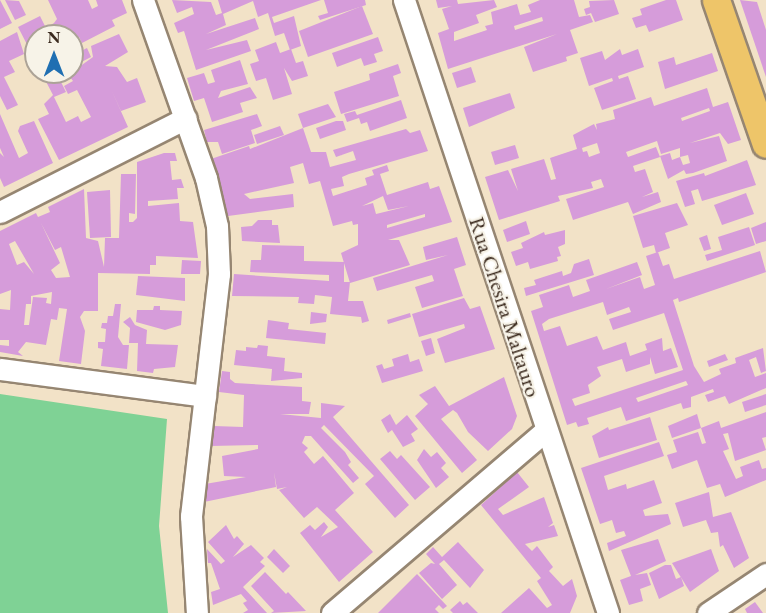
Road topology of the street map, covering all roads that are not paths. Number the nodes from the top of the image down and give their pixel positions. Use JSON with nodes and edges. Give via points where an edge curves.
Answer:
{"nodes":[{"id":1,"x":143,"y":0,"type":"edge"},
{"id":2,"x":404,"y":0,"type":"edge"},
{"id":3,"x":716,"y":0,"type":"edge"},
{"id":4,"x":186,"y":118,"type":"junction"},
{"id":5,"x":766,"y":144,"type":"edge"},
{"id":6,"x":0,"y":213,"type":"edge"},
{"id":7,"x":0,"y":369,"type":"edge"},
{"id":8,"x":205,"y":396,"type":"junction"},
{"id":9,"x":546,"y":430,"type":"junction"},
{"id":10,"x":766,"y":574,"type":"edge"},
{"id":11,"x":197,"y":613,"type":"edge"},
{"id":12,"x":332,"y":613,"type":"edge"},
{"id":13,"x":608,"y":613,"type":"edge"},
{"id":14,"x":708,"y":613,"type":"edge"}],
"edges":[{"from":1,"to":4,"type":"street"},
{"from":2,"to":9,"type":"street","name":"Rua Chesira Maltauro"},
{"from":3,"to":5,"type":"main road"},
{"from":4,"to":6,"type":"street"},
{"from":4,"to":8,"type":"street","via":[[217,226],[219,274]]},
{"from":7,"to":8,"type":"street"},
{"from":8,"to":11,"type":"street","via":[[190,516]]},
{"from":9,"to":12,"type":"street"},
{"from":9,"to":13,"type":"street","name":"Rua Chesira Maltauro"},
{"from":10,"to":14,"type":"street"}]}
